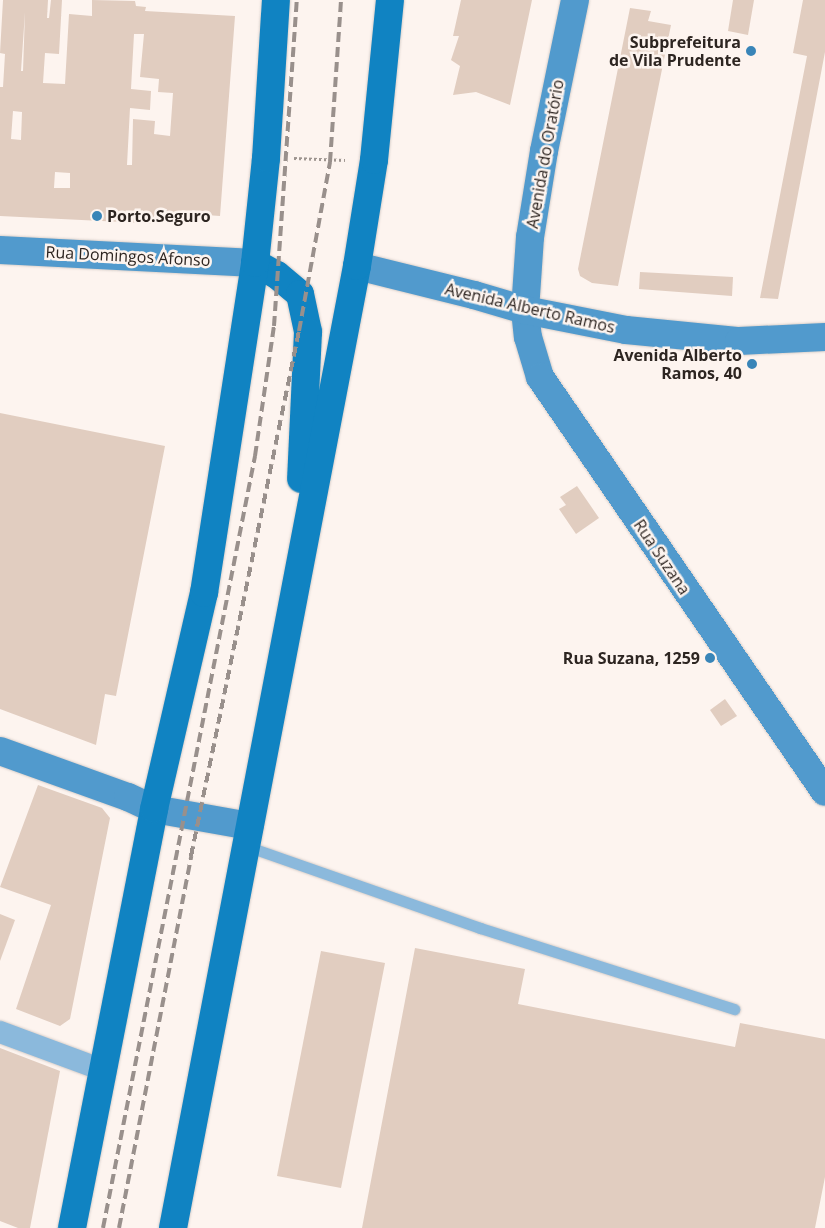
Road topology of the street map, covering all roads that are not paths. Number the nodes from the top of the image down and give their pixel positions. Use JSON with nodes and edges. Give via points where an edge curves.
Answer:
{"nodes":[{"id":1,"x":276,"y":0,"type":"edge"},
{"id":2,"x":390,"y":0,"type":"edge"},
{"id":3,"x":575,"y":0,"type":"edge"},
{"id":4,"x":0,"y":250,"type":"edge"},
{"id":5,"x":255,"y":263,"type":"junction"},
{"id":6,"x":357,"y":266,"type":"junction"},
{"id":7,"x":525,"y":310,"type":"junction"},
{"id":8,"x":825,"y":336,"type":"edge"},
{"id":9,"x":292,"y":603,"type":"junction"},
{"id":10,"x":0,"y":751,"type":"edge"},
{"id":11,"x":825,"y":792,"type":"edge"},
{"id":12,"x":154,"y":809,"type":"junction"},
{"id":13,"x":248,"y":836,"type":"junction"},
{"id":14,"x":734,"y":1010,"type":"dead end"},
{"id":15,"x":0,"y":1032,"type":"edge"},
{"id":16,"x":103,"y":1070,"type":"junction"},
{"id":17,"x":72,"y":1228,"type":"edge"},
{"id":18,"x":173,"y":1228,"type":"edge"}],
"edges":[{"from":1,"to":5,"type":"main road","via":[[266,158]]},
{"from":2,"to":6,"type":"main road","via":[[374,160]]},
{"from":3,"to":7,"type":"main road","name":"Avenida do Oratório","via":[[530,237]]},
{"from":4,"to":5,"type":"main road","name":"Rua Domingos Afonso"},
{"from":5,"to":9,"type":"main road","via":[[278,275],[300,294],[308,332],[306,410]]},
{"from":5,"to":12,"type":"main road","via":[[204,593]]},
{"from":6,"to":7,"type":"main road","name":"Avenida Alberto Ramos"},
{"from":6,"to":9,"type":"main road"},
{"from":7,"to":8,"type":"main road","name":"Avenida Alberto Ramos","via":[[626,330],[738,341]]},
{"from":7,"to":11,"type":"main road","name":"Rua Suzana","via":[[528,337],[540,377]]},
{"from":9,"to":13,"type":"main road"},
{"from":10,"to":12,"type":"main road"},
{"from":12,"to":13,"type":"main road","via":[[210,817]]},
{"from":12,"to":16,"type":"main road"},
{"from":13,"to":14,"type":"lane","via":[[480,928]]},
{"from":13,"to":18,"type":"main road"},
{"from":15,"to":16,"type":"street"},
{"from":16,"to":17,"type":"main road"}]}
